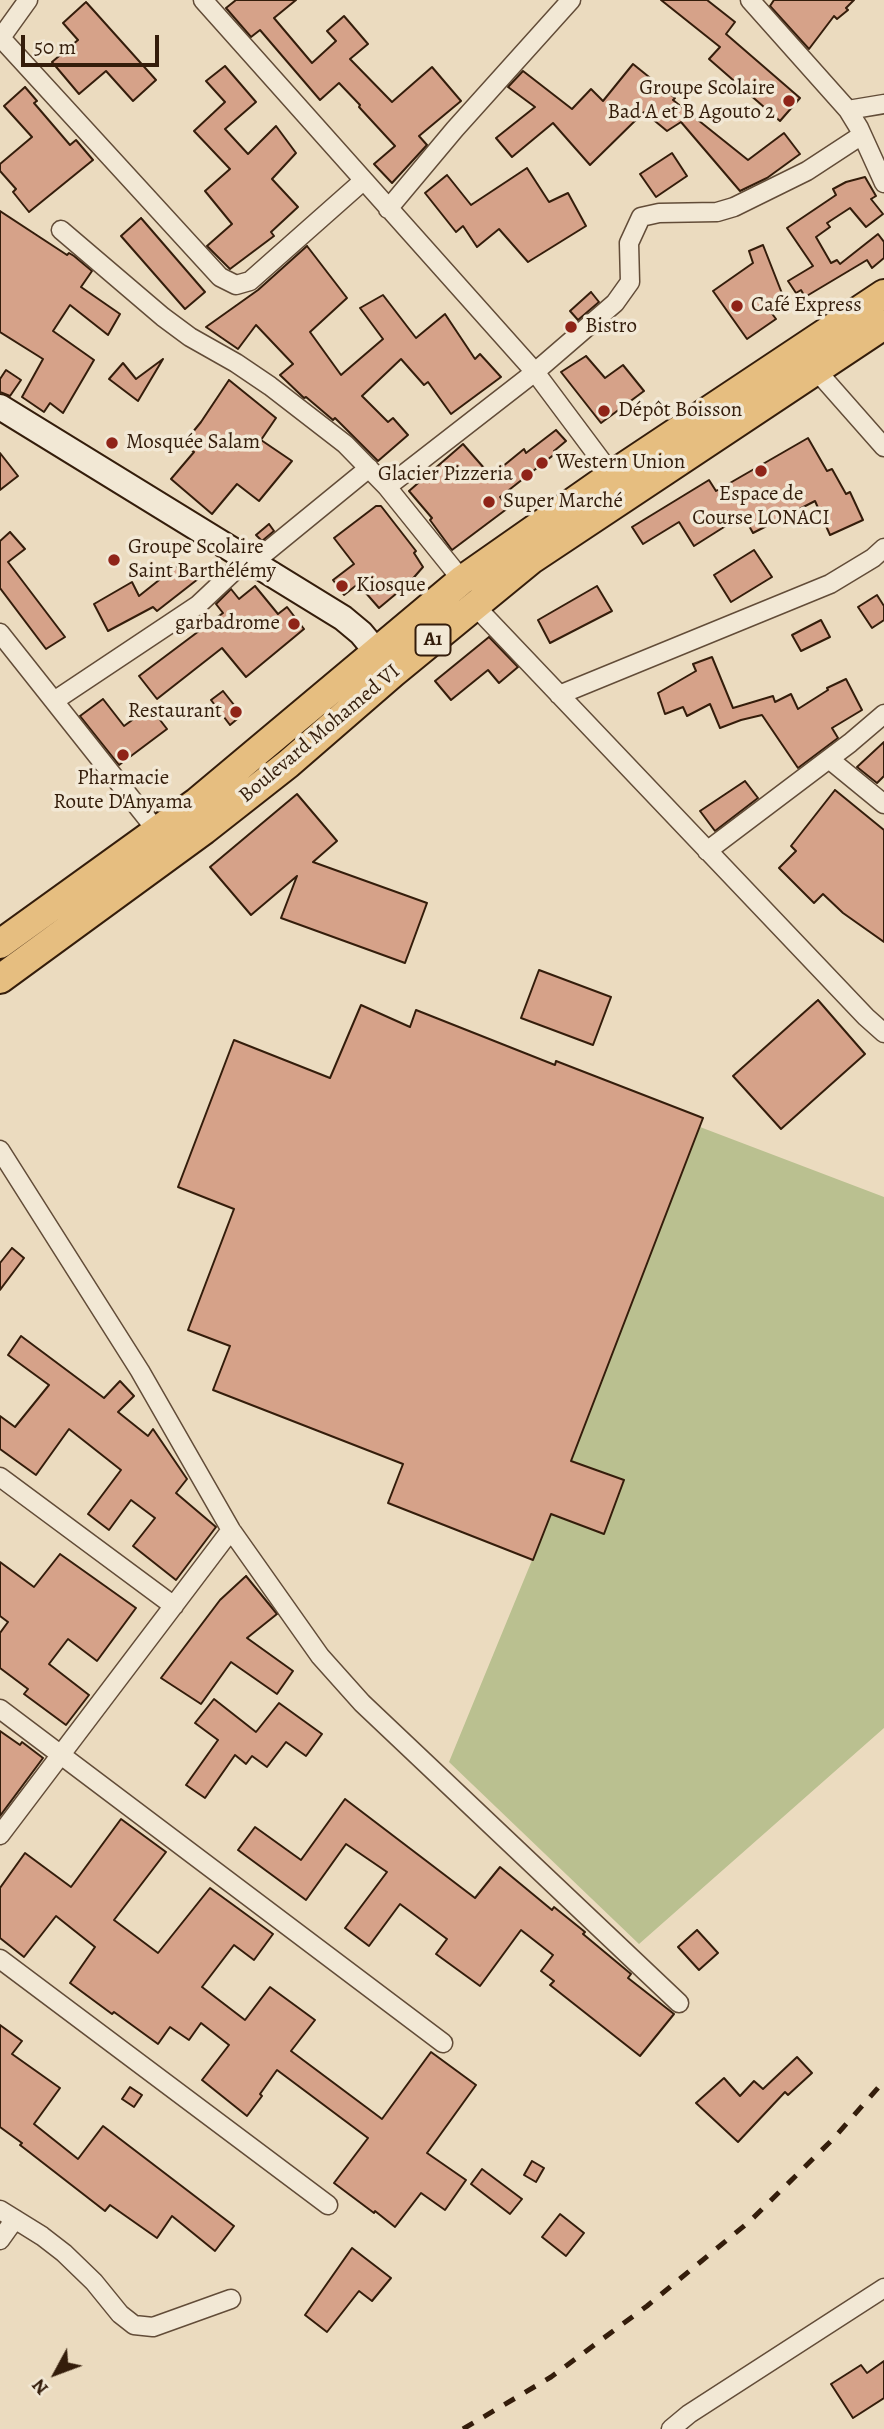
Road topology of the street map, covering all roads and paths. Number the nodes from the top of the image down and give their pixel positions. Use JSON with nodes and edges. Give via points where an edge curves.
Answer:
{"nodes":[{"id":1,"x":28,"y":0,"type":"edge"},
{"id":2,"x":203,"y":0,"type":"edge"},
{"id":3,"x":571,"y":0,"type":"edge"},
{"id":4,"x":750,"y":0,"type":"edge"},
{"id":5,"x":1,"y":39,"type":"edge"},
{"id":6,"x":884,"y":104,"type":"edge"},
{"id":7,"x":848,"y":110,"type":"junction"},
{"id":8,"x":862,"y":135,"type":"junction"},
{"id":9,"x":363,"y":181,"type":"junction"},
{"id":10,"x":884,"y":183,"type":"edge"},
{"id":11,"x":388,"y":209,"type":"junction"},
{"id":12,"x":61,"y":230,"type":"dead end"},
{"id":13,"x":884,"y":294,"type":"edge"},
{"id":14,"x":884,"y":325,"type":"edge"},
{"id":15,"x":816,"y":370,"type":"junction"},
{"id":16,"x":535,"y":372,"type":"junction"},
{"id":17,"x":0,"y":407,"type":"edge"},
{"id":18,"x":884,"y":447,"type":"edge"},
{"id":19,"x":369,"y":468,"type":"junction"},
{"id":20,"x":612,"y":475,"type":"junction"},
{"id":21,"x":387,"y":487,"type":"junction"},
{"id":22,"x":884,"y":548,"type":"edge"},
{"id":23,"x":251,"y":560,"type":"junction"},
{"id":24,"x":463,"y":580,"type":"junction"},
{"id":25,"x":475,"y":606,"type":"junction"},
{"id":26,"x":0,"y":633,"type":"edge"},
{"id":27,"x":384,"y":662,"type":"junction"},
{"id":28,"x":559,"y":695,"type":"junction"},
{"id":29,"x":54,"y":701,"type":"junction"},
{"id":30,"x":884,"y":714,"type":"edge"},
{"id":31,"x":829,"y":759,"type":"junction"},
{"id":32,"x":884,"y":804,"type":"edge"},
{"id":33,"x":158,"y":831,"type":"junction"},
{"id":34,"x":707,"y":850,"type":"junction"},
{"id":35,"x":0,"y":944,"type":"edge"},
{"id":36,"x":0,"y":979,"type":"edge"},
{"id":37,"x":884,"y":1032,"type":"edge"},
{"id":38,"x":0,"y":1150,"type":"edge"},
{"id":39,"x":0,"y":1477,"type":"edge"},
{"id":40,"x":231,"y":1530,"type":"junction"},
{"id":41,"x":174,"y":1606,"type":"junction"},
{"id":42,"x":0,"y":1709,"type":"edge"},
{"id":43,"x":61,"y":1755,"type":"junction"},
{"id":44,"x":0,"y":1835,"type":"edge"},
{"id":45,"x":0,"y":1959,"type":"edge"},
{"id":46,"x":679,"y":2003,"type":"dead end"},
{"id":47,"x":443,"y":2043,"type":"dead end"},
{"id":48,"x":328,"y":2205,"type":"dead end"},
{"id":49,"x":7,"y":2214,"type":"edge"},
{"id":50,"x":0,"y":2240,"type":"edge"},
{"id":51,"x":884,"y":2288,"type":"edge"},
{"id":52,"x":231,"y":2298,"type":"dead end"},
{"id":53,"x":671,"y":2429,"type":"edge"}],
"edges":[{"from":1,"to":5,"type":"street"},
{"from":2,"to":9,"type":"street"},
{"from":3,"to":11,"type":"street"},
{"from":4,"to":7,"type":"street"},
{"from":5,"to":9,"type":"street","via":[[220,277],[236,285],[250,281]]},
{"from":6,"to":7,"type":"street"},
{"from":7,"to":8,"type":"street"},
{"from":8,"to":10,"type":"street"},
{"from":8,"to":16,"type":"street","via":[[807,171],[734,206],[717,212],[641,217],[629,243],[630,282],[614,303]]},
{"from":9,"to":11,"type":"street"},
{"from":11,"to":16,"type":"street"},
{"from":12,"to":19,"type":"street","via":[[163,317],[304,410]]},
{"from":13,"to":20,"type":"main road","name":"Boulevard Mohamed VI","number":"A1"},
{"from":14,"to":15,"type":"main road","name":"Boulevard Mohamed VI","number":"A1"},
{"from":15,"to":18,"type":"street"},
{"from":15,"to":25,"type":"main road","name":"Boulevard Mohamed VI","number":"A1","via":[[532,559]]},
{"from":16,"to":20,"type":"street"},
{"from":16,"to":21,"type":"street"},
{"from":17,"to":23,"type":"street"},
{"from":19,"to":21,"type":"street"},
{"from":19,"to":23,"type":"street"},
{"from":20,"to":24,"type":"main road","name":"Boulevard Mohamed VI","number":"A1"},
{"from":21,"to":24,"type":"street"},
{"from":22,"to":28,"type":"street","via":[[830,584]]},
{"from":23,"to":27,"type":"street","via":[[343,618]]},
{"from":23,"to":29,"type":"street","via":[[198,605]]},
{"from":24,"to":27,"type":"main road","name":"Boulevard Mohamed VI","number":"A1"},
{"from":25,"to":27,"type":"main road","name":"Boulevard Mohamed VI","number":"A1"},
{"from":25,"to":28,"type":"street"},
{"from":26,"to":29,"type":"street"},
{"from":27,"to":33,"type":"main road","name":"Boulevard Mohamed VI","number":"A1"},
{"from":27,"to":36,"type":"main road","name":"Boulevard Mohamed VI","number":"A1","via":[[288,764]]},
{"from":28,"to":34,"type":"street"},
{"from":29,"to":33,"type":"street"},
{"from":30,"to":31,"type":"street"},
{"from":31,"to":32,"type":"street"},
{"from":31,"to":34,"type":"street"},
{"from":33,"to":35,"type":"main road","name":"Boulevard Mohamed VI","number":"A1"},
{"from":34,"to":37,"type":"street"},
{"from":38,"to":40,"type":"street","via":[[140,1371]]},
{"from":39,"to":41,"type":"street"},
{"from":40,"to":41,"type":"street"},
{"from":40,"to":46,"type":"street","via":[[320,1656],[362,1703]]},
{"from":41,"to":43,"type":"street"},
{"from":42,"to":43,"type":"street"},
{"from":43,"to":44,"type":"street"},
{"from":43,"to":47,"type":"street"},
{"from":45,"to":48,"type":"street"},
{"from":49,"to":50,"type":"street"},
{"from":49,"to":52,"type":"street","via":[[64,2253],[134,2325],[153,2327]]},
{"from":51,"to":53,"type":"street"}]}
